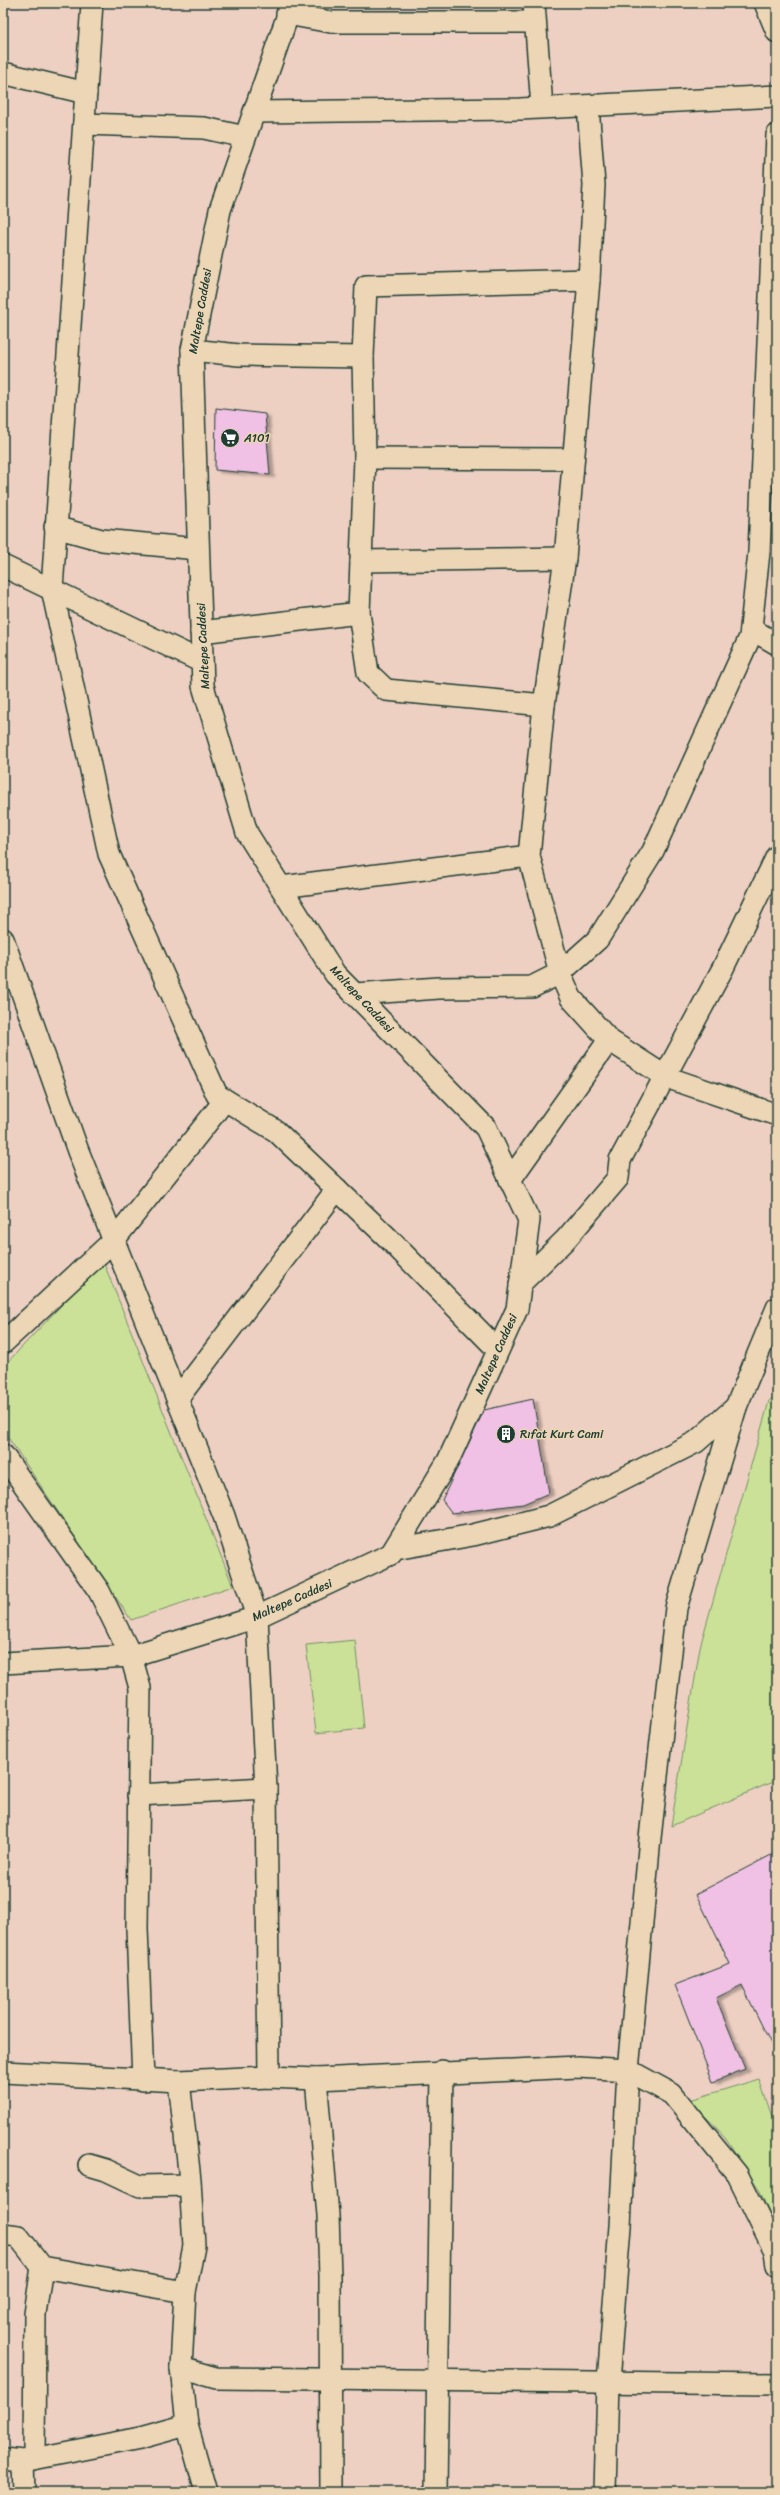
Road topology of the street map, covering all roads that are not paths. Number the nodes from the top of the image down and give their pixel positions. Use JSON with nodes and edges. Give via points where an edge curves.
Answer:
{"nodes":[{"id":1,"x":92,"y":3,"type":"edge"},
{"id":2,"x":765,"y":3,"type":"edge"},
{"id":3,"x":290,"y":9,"type":"edge"},
{"id":4,"x":534,"y":12,"type":"edge"},
{"id":5,"x":777,"y":31,"type":"edge"},
{"id":6,"x":777,"y":41,"type":"edge"},
{"id":7,"x":3,"y":73,"type":"edge"},
{"id":8,"x":86,"y":94,"type":"junction"},
{"id":9,"x":777,"y":96,"type":"edge"},
{"id":10,"x":588,"y":106,"type":"junction"},
{"id":11,"x":542,"y":108,"type":"junction"},
{"id":12,"x":254,"y":112,"type":"junction"},
{"id":13,"x":84,"y":124,"type":"junction"},
{"id":14,"x":777,"y":135,"type":"edge"},
{"id":15,"x":245,"y":136,"type":"junction"},
{"id":16,"x":775,"y":208,"type":"edge"},
{"id":17,"x":589,"y":280,"type":"junction"},
{"id":18,"x":773,"y":288,"type":"edge"},
{"id":19,"x":192,"y":350,"type":"junction"},
{"id":20,"x":363,"y":357,"type":"junction"},
{"id":21,"x":770,"y":440,"type":"edge"},
{"id":22,"x":365,"y":458,"type":"junction"},
{"id":23,"x":572,"y":459,"type":"junction"},
{"id":24,"x":55,"y":527,"type":"junction"},
{"id":25,"x":198,"y":549,"type":"junction"},
{"id":26,"x":565,"y":558,"type":"junction"},
{"id":27,"x":361,"y":561,"type":"junction"},
{"id":28,"x":3,"y":566,"type":"edge"},
{"id":29,"x":52,"y":589,"type":"junction"},
{"id":30,"x":359,"y":613,"type":"junction"},
{"id":31,"x":751,"y":629,"type":"junction"},
{"id":32,"x":201,"y":632,"type":"junction"},
{"id":33,"x":777,"y":644,"type":"edge"},
{"id":34,"x":202,"y":662,"type":"junction"},
{"id":35,"x":544,"y":705,"type":"junction"},
{"id":36,"x":529,"y":856,"type":"junction"},
{"id":37,"x":777,"y":856,"type":"edge"},
{"id":38,"x":281,"y":887,"type":"junction"},
{"id":39,"x":3,"y":939,"type":"edge"},
{"id":40,"x":560,"y":973,"type":"junction"},
{"id":41,"x":355,"y":994,"type":"junction"},
{"id":42,"x":609,"y":1040,"type":"junction"},
{"id":43,"x":666,"y":1077,"type":"junction"},
{"id":44,"x":225,"y":1100,"type":"junction"},
{"id":45,"x":777,"y":1115,"type":"edge"},
{"id":46,"x":510,"y":1180,"type":"junction"},
{"id":47,"x":337,"y":1189,"type":"junction"},
{"id":48,"x":114,"y":1240,"type":"junction"},
{"id":49,"x":520,"y":1284,"type":"junction"},
{"id":50,"x":777,"y":1308,"type":"edge"},
{"id":51,"x":3,"y":1343,"type":"edge"},
{"id":52,"x":498,"y":1350,"type":"junction"},
{"id":53,"x":178,"y":1398,"type":"junction"},
{"id":54,"x":736,"y":1408,"type":"junction"},
{"id":55,"x":3,"y":1455,"type":"edge"},
{"id":56,"x":394,"y":1549,"type":"junction"},
{"id":57,"x":257,"y":1617,"type":"junction"},
{"id":58,"x":131,"y":1656,"type":"junction"},
{"id":59,"x":3,"y":1663,"type":"edge"},
{"id":60,"x":266,"y":1788,"type":"junction"},
{"id":61,"x":138,"y":1795,"type":"junction"},
{"id":62,"x":628,"y":2070,"type":"junction"},
{"id":63,"x":442,"y":2071,"type":"junction"},
{"id":64,"x":3,"y":2072,"type":"edge"},
{"id":65,"x":269,"y":2077,"type":"junction"},
{"id":66,"x":316,"y":2079,"type":"junction"},
{"id":67,"x":143,"y":2080,"type":"junction"},
{"id":68,"x":179,"y":2081,"type":"junction"},
{"id":69,"x":89,"y":2165,"type":"dead end"},
{"id":70,"x":190,"y":2184,"type":"junction"},
{"id":71,"x":3,"y":2234,"type":"edge"},
{"id":72,"x":777,"y":2266,"type":"edge"},
{"id":73,"x":42,"y":2267,"type":"junction"},
{"id":74,"x":185,"y":2292,"type":"junction"},
{"id":75,"x":181,"y":2368,"type":"junction"},
{"id":76,"x":331,"y":2378,"type":"junction"},
{"id":77,"x":438,"y":2382,"type":"junction"},
{"id":78,"x":608,"y":2382,"type":"junction"},
{"id":79,"x":777,"y":2384,"type":"edge"},
{"id":80,"x":187,"y":2425,"type":"junction"},
{"id":81,"x":3,"y":2459,"type":"edge"},
{"id":82,"x":29,"y":2460,"type":"junction"},
{"id":83,"x":24,"y":2492,"type":"edge"},
{"id":84,"x":206,"y":2492,"type":"edge"},
{"id":85,"x":332,"y":2492,"type":"edge"},
{"id":86,"x":436,"y":2492,"type":"edge"},
{"id":87,"x":605,"y":2492,"type":"edge"}],
"edges":[{"from":1,"to":8,"type":"street"},
{"from":2,"to":5,"type":"street"},
{"from":3,"to":4,"type":"street","via":[[331,22]]},
{"from":3,"to":12,"type":"street","name":"Maltepe Caddesi"},
{"from":4,"to":11,"type":"street"},
{"from":5,"to":6,"type":"street"},
{"from":7,"to":8,"type":"street"},
{"from":8,"to":13,"type":"street"},
{"from":9,"to":10,"type":"street"},
{"from":10,"to":11,"type":"street"},
{"from":10,"to":17,"type":"street","via":[[594,185]]},
{"from":11,"to":12,"type":"street"},
{"from":12,"to":15,"type":"street","name":"Maltepe Caddesi"},
{"from":13,"to":15,"type":"street","via":[[204,128]]},
{"from":13,"to":24,"type":"street"},
{"from":14,"to":16,"type":"street"},
{"from":15,"to":19,"type":"street","name":"Maltepe Caddesi","via":[[220,210]]},
{"from":16,"to":18,"type":"street"},
{"from":17,"to":20,"type":"street","via":[[366,286]]},
{"from":17,"to":23,"type":"street"},
{"from":18,"to":21,"type":"street"},
{"from":19,"to":20,"type":"street","via":[[239,355]]},
{"from":19,"to":25,"type":"street","name":"Maltepe Caddesi"},
{"from":20,"to":22,"type":"street"},
{"from":21,"to":31,"type":"street"},
{"from":22,"to":23,"type":"street"},
{"from":22,"to":27,"type":"street"},
{"from":23,"to":26,"type":"street"},
{"from":24,"to":25,"type":"street","via":[[102,540]]},
{"from":24,"to":29,"type":"street"},
{"from":25,"to":32,"type":"street","name":"Maltepe Caddesi"},
{"from":26,"to":27,"type":"street"},
{"from":26,"to":35,"type":"street"},
{"from":27,"to":30,"type":"street"},
{"from":28,"to":29,"type":"street"},
{"from":29,"to":34,"type":"street"},
{"from":29,"to":44,"type":"street","via":[[109,854],[217,1095]]},
{"from":30,"to":32,"type":"street"},
{"from":30,"to":35,"type":"street","via":[[368,673],[386,690]]},
{"from":31,"to":33,"type":"street"},
{"from":31,"to":40,"type":"street","via":[[750,637],[653,851],[598,939]]},
{"from":32,"to":34,"type":"street","name":"Maltepe Caddesi"},
{"from":34,"to":38,"type":"street","name":"Maltepe Caddesi","via":[[202,686],[247,833]]},
{"from":35,"to":36,"type":"street"},
{"from":36,"to":38,"type":"street"},
{"from":36,"to":40,"type":"street"},
{"from":37,"to":43,"type":"street","via":[[723,968]]},
{"from":38,"to":41,"type":"street","name":"Maltepe Caddesi","via":[[335,974]]},
{"from":39,"to":48,"type":"street","via":[[78,1151]]},
{"from":40,"to":41,"type":"street","via":[[532,987],[439,988]]},
{"from":40,"to":42,"type":"street","via":[[571,998]]},
{"from":41,"to":46,"type":"street","name":"Maltepe Caddesi","via":[[486,1128]]},
{"from":42,"to":43,"type":"street"},
{"from":42,"to":46,"type":"street"},
{"from":43,"to":45,"type":"street"},
{"from":43,"to":49,"type":"street","via":[[620,1160],[618,1178],[566,1239]]},
{"from":44,"to":47,"type":"street","via":[[276,1131]]},
{"from":44,"to":48,"type":"street"},
{"from":46,"to":49,"type":"street","name":"Maltepe Caddesi","via":[[529,1220]]},
{"from":47,"to":52,"type":"street"},
{"from":47,"to":53,"type":"street"},
{"from":48,"to":51,"type":"street"},
{"from":48,"to":53,"type":"street"},
{"from":49,"to":52,"type":"street","name":"Maltepe Caddesi","via":[[517,1309]]},
{"from":50,"to":54,"type":"street"},
{"from":52,"to":56,"type":"street","name":"Maltepe Caddesi","via":[[448,1460]]},
{"from":53,"to":57,"type":"street","via":[[224,1516]]},
{"from":54,"to":56,"type":"street","via":[[696,1442],[549,1516],[474,1535]]},
{"from":54,"to":62,"type":"street","via":[[676,1608],[649,1846]]},
{"from":55,"to":58,"type":"street","via":[[99,1591]]},
{"from":56,"to":57,"type":"street","name":"Maltepe Caddesi","via":[[391,1554]]},
{"from":57,"to":58,"type":"street","name":"Maltepe Caddesi"},
{"from":57,"to":60,"type":"street"},
{"from":58,"to":59,"type":"street","name":"Maltepe Caddesi"},
{"from":58,"to":61,"type":"street","via":[[140,1688]]},
{"from":60,"to":61,"type":"street"},
{"from":60,"to":65,"type":"street"},
{"from":61,"to":67,"type":"street","via":[[137,1928]]},
{"from":62,"to":63,"type":"street","via":[[578,2067]]},
{"from":62,"to":72,"type":"street","via":[[672,2094],[737,2174],[775,2251]]},
{"from":62,"to":78,"type":"street"},
{"from":63,"to":66,"type":"street"},
{"from":63,"to":77,"type":"street"},
{"from":64,"to":67,"type":"street"},
{"from":65,"to":66,"type":"street"},
{"from":65,"to":68,"type":"street"},
{"from":66,"to":76,"type":"street","via":[[328,2215]]},
{"from":67,"to":68,"type":"street"},
{"from":68,"to":70,"type":"street"},
{"from":69,"to":70,"type":"street","via":[[140,2186]]},
{"from":70,"to":74,"type":"street","via":[[194,2246]]},
{"from":71,"to":73,"type":"street","via":[[18,2236]]},
{"from":73,"to":74,"type":"street"},
{"from":73,"to":82,"type":"street","via":[[35,2314]]},
{"from":74,"to":75,"type":"street"},
{"from":75,"to":76,"type":"street","via":[[216,2378]]},
{"from":75,"to":80,"type":"street"},
{"from":76,"to":77,"type":"street"},
{"from":76,"to":85,"type":"street"},
{"from":77,"to":78,"type":"street"},
{"from":77,"to":86,"type":"street"},
{"from":78,"to":79,"type":"street"},
{"from":78,"to":87,"type":"street"},
{"from":80,"to":82,"type":"street","via":[[140,2438]]},
{"from":80,"to":84,"type":"street"},
{"from":81,"to":82,"type":"street"},
{"from":82,"to":83,"type":"street"}]}
